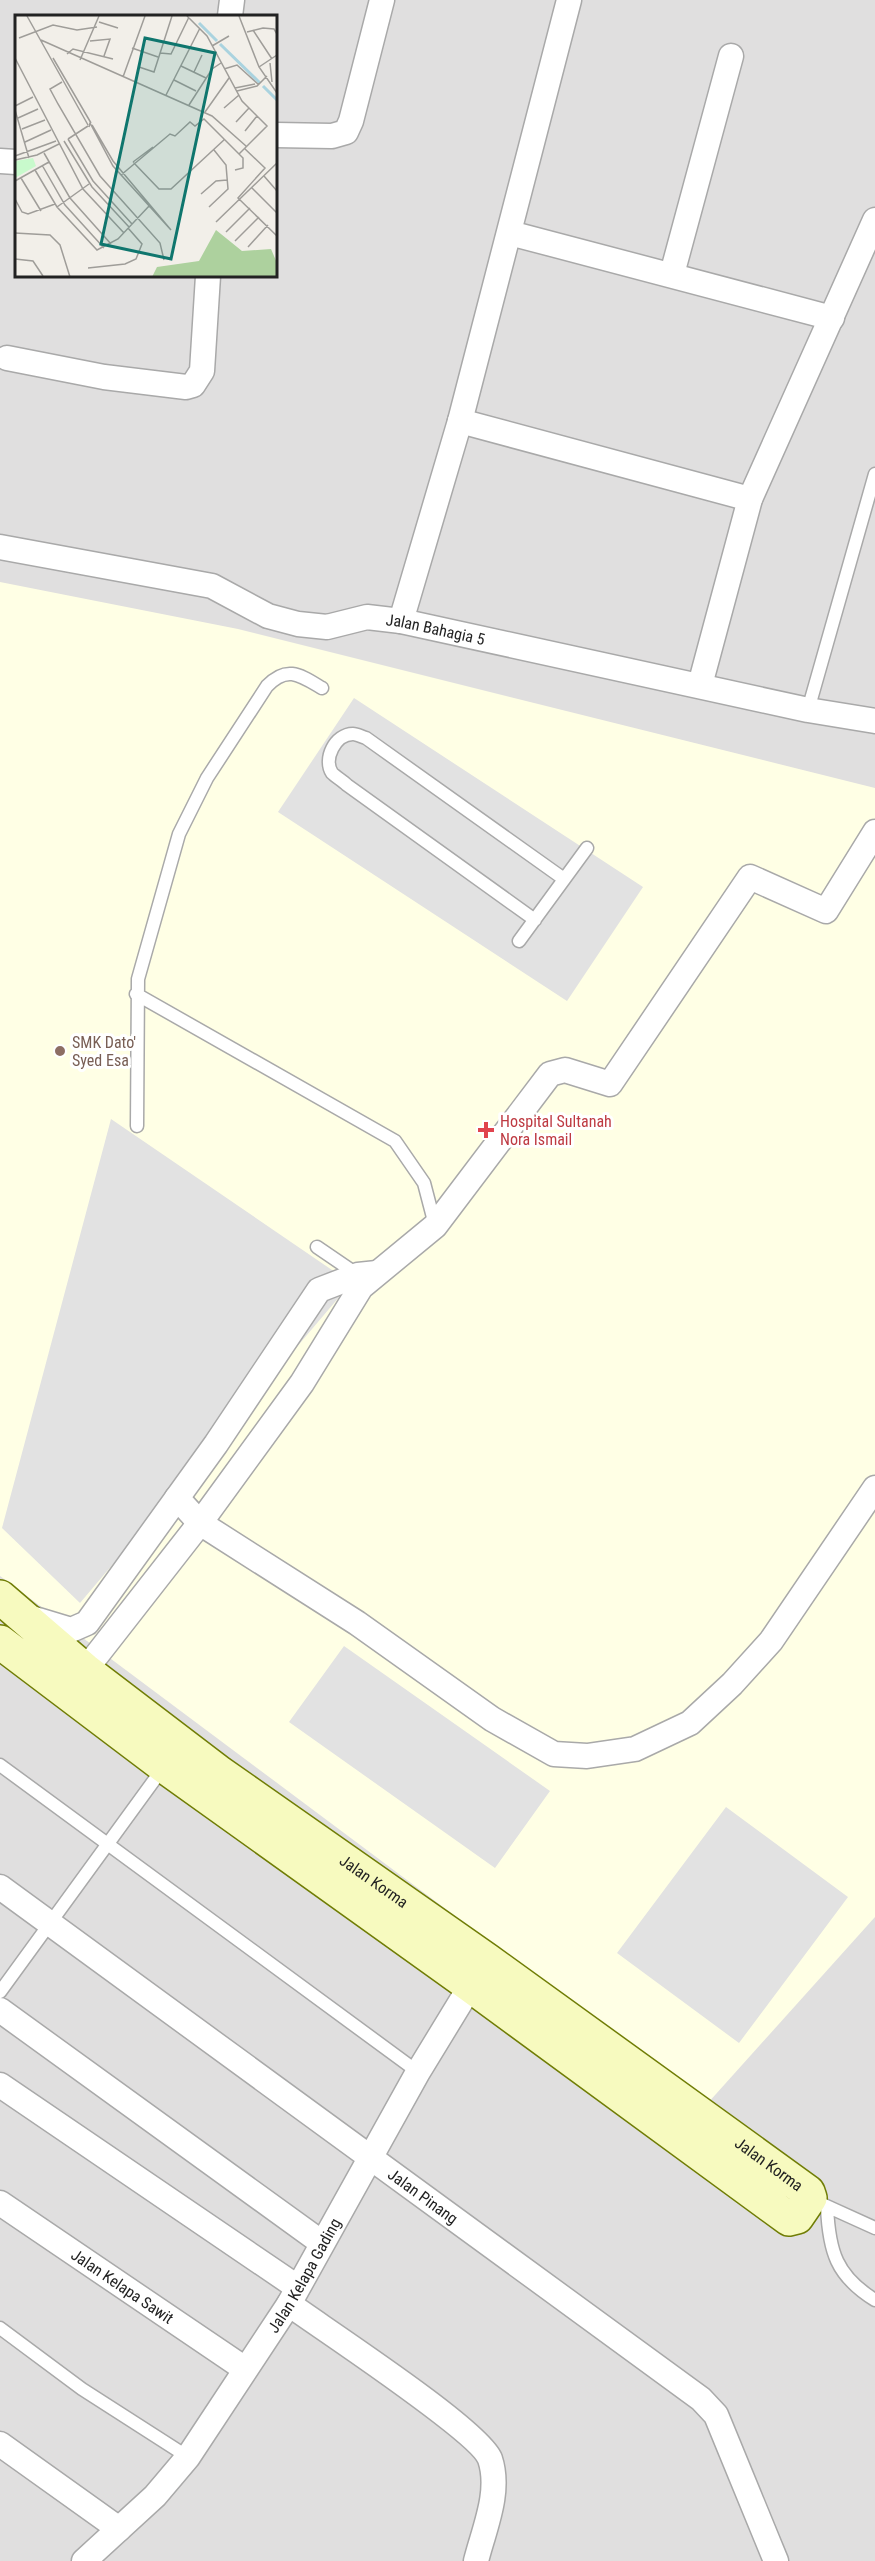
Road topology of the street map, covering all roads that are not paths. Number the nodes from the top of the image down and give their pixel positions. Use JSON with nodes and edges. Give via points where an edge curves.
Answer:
{"nodes":[{"id":1,"x":232,"y":0,"type":"edge"},
{"id":2,"x":382,"y":0,"type":"edge"},
{"id":3,"x":569,"y":0,"type":"edge"},
{"id":4,"x":230,"y":15,"type":"edge"},
{"id":5,"x":731,"y":56,"type":"dead end"},
{"id":6,"x":278,"y":135,"type":"edge"},
{"id":7,"x":0,"y":160,"type":"edge"},
{"id":8,"x":15,"y":162,"type":"edge"},
{"id":9,"x":875,"y":220,"type":"edge"},
{"id":10,"x":510,"y":233,"type":"junction"},
{"id":11,"x":672,"y":274,"type":"junction"},
{"id":12,"x":208,"y":278,"type":"edge"},
{"id":13,"x":832,"y":318,"type":"junction"},
{"id":14,"x":7,"y":358,"type":"dead end"},
{"id":15,"x":460,"y":421,"type":"junction"},
{"id":16,"x":874,"y":480,"type":"edge"},
{"id":17,"x":750,"y":499,"type":"junction"},
{"id":18,"x":0,"y":547,"type":"edge"},
{"id":19,"x":400,"y":621,"type":"junction"},
{"id":20,"x":700,"y":685,"type":"junction"},
{"id":21,"x":322,"y":688,"type":"dead end"},
{"id":22,"x":808,"y":710,"type":"junction"},
{"id":23,"x":875,"y":722,"type":"edge"},
{"id":24,"x":875,"y":832,"type":"edge"},
{"id":25,"x":587,"y":848,"type":"dead end"},
{"id":26,"x":564,"y":879,"type":"junction"},
{"id":27,"x":535,"y":920,"type":"junction"},
{"id":28,"x":519,"y":941,"type":"dead end"},
{"id":29,"x":136,"y":994,"type":"junction"},
{"id":30,"x":137,"y":1126,"type":"dead end"},
{"id":31,"x":435,"y":1226,"type":"junction"},
{"id":32,"x":317,"y":1247,"type":"dead end"},
{"id":33,"x":366,"y":1278,"type":"junction"},
{"id":34,"x":207,"y":1456,"type":"junction"},
{"id":35,"x":232,"y":1477,"type":"junction"},
{"id":36,"x":875,"y":1488,"type":"edge"},
{"id":37,"x":177,"y":1498,"type":"junction"},
{"id":38,"x":200,"y":1523,"type":"junction"},
{"id":39,"x":11,"y":1606,"type":"edge"},
{"id":40,"x":0,"y":1642,"type":"edge"},
{"id":41,"x":77,"y":1681,"type":"junction"},
{"id":42,"x":0,"y":1765,"type":"edge"},
{"id":43,"x":164,"y":1766,"type":"junction"},
{"id":44,"x":106,"y":1845,"type":"junction"},
{"id":45,"x":0,"y":1887,"type":"edge"},
{"id":46,"x":51,"y":1923,"type":"junction"},
{"id":47,"x":479,"y":1973,"type":"junction"},
{"id":48,"x":0,"y":1992,"type":"edge"},
{"id":49,"x":0,"y":2010,"type":"edge"},
{"id":50,"x":418,"y":2072,"type":"junction"},
{"id":51,"x":0,"y":2085,"type":"edge"},
{"id":52,"x":370,"y":2158,"type":"junction"},
{"id":53,"x":0,"y":2203,"type":"edge"},
{"id":54,"x":819,"y":2203,"type":"junction"},
{"id":55,"x":875,"y":2228,"type":"edge"},
{"id":56,"x":322,"y":2242,"type":"junction"},
{"id":57,"x":293,"y":2296,"type":"junction"},
{"id":58,"x":875,"y":2301,"type":"edge"},
{"id":59,"x":0,"y":2328,"type":"edge"},
{"id":60,"x":245,"y":2369,"type":"junction"},
{"id":61,"x":0,"y":2444,"type":"edge"},
{"id":62,"x":188,"y":2457,"type":"junction"},
{"id":63,"x":119,"y":2529,"type":"junction"},
{"id":64,"x":84,"y":2561,"type":"edge"},
{"id":65,"x":476,"y":2561,"type":"edge"},
{"id":66,"x":776,"y":2561,"type":"edge"}],
"edges":[{"from":1,"to":4,"type":"street"},
{"from":2,"to":6,"type":"street","via":[[346,132],[332,136]]},
{"from":3,"to":10,"type":"street"},
{"from":5,"to":11,"type":"street"},
{"from":7,"to":8,"type":"street"},
{"from":9,"to":13,"type":"street"},
{"from":10,"to":11,"type":"street"},
{"from":10,"to":15,"type":"street"},
{"from":11,"to":13,"type":"street"},
{"from":12,"to":14,"type":"street","via":[[202,371],[193,386],[104,377]]},
{"from":13,"to":17,"type":"street"},
{"from":15,"to":17,"type":"street"},
{"from":15,"to":19,"type":"street"},
{"from":16,"to":22,"type":"lane"},
{"from":17,"to":20,"type":"street"},
{"from":18,"to":19,"type":"street","name":"Jalan Bahagia 5","via":[[212,586],[268,616],[298,624],[327,627],[367,617]]},
{"from":19,"to":20,"type":"street","name":"Jalan Bahagia 5"},
{"from":20,"to":22,"type":"street","name":"Jalan Bahagia 5"},
{"from":21,"to":29,"type":"lane","via":[[291,673],[276,676],[207,778],[179,834]]},
{"from":22,"to":23,"type":"street","name":"Jalan Bahagia 5"},
{"from":24,"to":31,"type":"street","via":[[826,910],[750,877],[610,1084],[565,1070],[550,1074]]},
{"from":25,"to":26,"type":"lane"},
{"from":26,"to":27,"type":"lane"},
{"from":26,"to":27,"type":"lane","via":[[366,738],[342,736],[332,748],[328,760],[332,773]]},
{"from":27,"to":28,"type":"lane"},
{"from":29,"to":30,"type":"lane"},
{"from":29,"to":31,"type":"lane","via":[[394,1141],[424,1183]]},
{"from":31,"to":33,"type":"street"},
{"from":32,"to":33,"type":"lane"},
{"from":33,"to":34,"type":"street","via":[[319,1290]]},
{"from":33,"to":35,"type":"street","via":[[302,1383]]},
{"from":34,"to":35,"type":"street"},
{"from":34,"to":37,"type":"street"},
{"from":35,"to":38,"type":"street"},
{"from":36,"to":38,"type":"street","via":[[771,1641],[732,1684],[690,1723],[635,1749],[587,1756],[554,1754],[525,1739],[357,1623]]},
{"from":37,"to":38,"type":"street"},
{"from":37,"to":39,"type":"street","via":[[87,1623],[71,1630]]},
{"from":38,"to":41,"type":"street"},
{"from":39,"to":41,"type":"street","name":"Jalan Korma"},
{"from":40,"to":41,"type":"street","name":"Jalan Korma"},
{"from":41,"to":43,"type":"street","name":"Jalan Korma"},
{"from":41,"to":47,"type":"street","name":"Jalan Korma","via":[[220,1773]]},
{"from":42,"to":44,"type":"lane"},
{"from":43,"to":44,"type":"lane"},
{"from":43,"to":47,"type":"street","name":"Jalan Korma"},
{"from":44,"to":46,"type":"lane"},
{"from":44,"to":50,"type":"lane"},
{"from":45,"to":46,"type":"street","name":"Jalan Pinang"},
{"from":46,"to":48,"type":"lane"},
{"from":46,"to":52,"type":"street","name":"Jalan Pinang"},
{"from":47,"to":50,"type":"street","name":"Jalan Kelapa Gading"},
{"from":47,"to":54,"type":"street","name":"Jalan Korma"},
{"from":49,"to":56,"type":"street"},
{"from":50,"to":52,"type":"street","name":"Jalan Kelapa Gading"},
{"from":51,"to":57,"type":"street"},
{"from":52,"to":56,"type":"street","name":"Jalan Kelapa Gading"},
{"from":52,"to":66,"type":"street","name":"Jalan Pinang","via":[[701,2398],[716,2415]]},
{"from":53,"to":60,"type":"street","name":"Jalan Kelapa Sawit"},
{"from":54,"to":55,"type":"lane"},
{"from":54,"to":58,"type":"lane","via":[[837,2264],[855,2286]]},
{"from":56,"to":57,"type":"street","name":"Jalan Kelapa Gading"},
{"from":57,"to":60,"type":"street","name":"Jalan Kelapa Gading"},
{"from":57,"to":65,"type":"street","via":[[457,2423],[489,2457],[495,2485]]},
{"from":59,"to":62,"type":"lane","via":[[82,2389]]},
{"from":60,"to":62,"type":"street","name":"Jalan Kelapa Gading"},
{"from":61,"to":63,"type":"street"},
{"from":62,"to":63,"type":"street","name":"Jalan Kelapa Gading","via":[[155,2496]]},
{"from":63,"to":64,"type":"street","name":"Jalan Kelapa Gading"}]}
